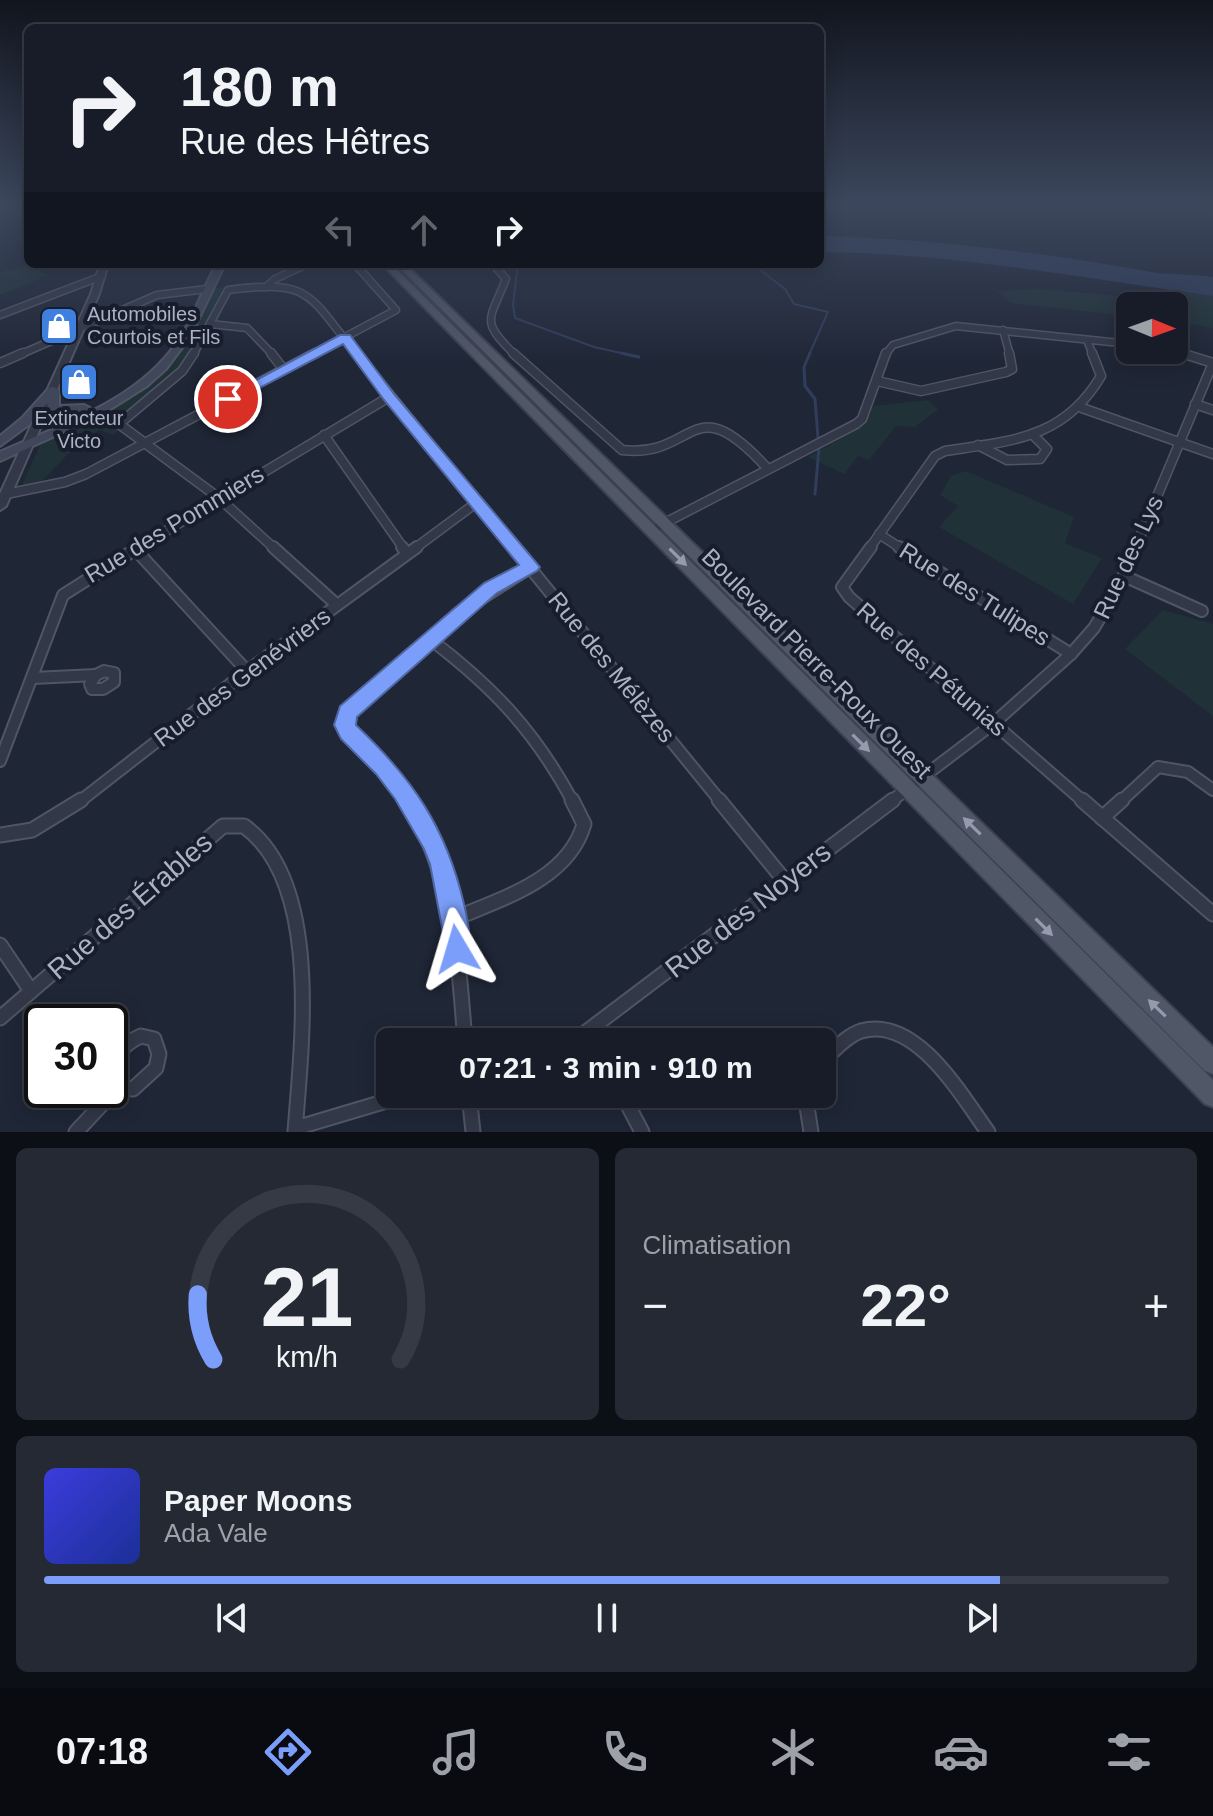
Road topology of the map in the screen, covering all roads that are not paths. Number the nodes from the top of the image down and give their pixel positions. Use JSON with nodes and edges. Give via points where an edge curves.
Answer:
{"nodes":[{"id":1,"x":103,"y":268,"type":"edge"},
{"id":2,"x":219,"y":268,"type":"edge"},
{"id":3,"x":298,"y":268,"type":"edge"},
{"id":4,"x":359,"y":268,"type":"edge"},
{"id":5,"x":400,"y":268,"type":"edge"},
{"id":6,"x":498,"y":268,"type":"edge"},
{"id":7,"x":102,"y":276,"type":"junction"},
{"id":8,"x":266,"y":287,"type":"junction"},
{"id":9,"x":207,"y":289,"type":"junction"},
{"id":10,"x":0,"y":315,"type":"edge"},
{"id":11,"x":191,"y":322,"type":"junction"},
{"id":12,"x":210,"y":324,"type":"junction"},
{"id":13,"x":80,"y":329,"type":"junction"},
{"id":14,"x":1003,"y":330,"type":"junction"},
{"id":15,"x":345,"y":337,"type":"junction"},
{"id":16,"x":1087,"y":340,"type":"junction"},
{"id":17,"x":1116,"y":343,"type":"edge"},
{"id":18,"x":1188,"y":355,"type":"edge"},
{"id":19,"x":0,"y":363,"type":"edge"},
{"id":20,"x":1213,"y":363,"type":"edge"},
{"id":21,"x":284,"y":370,"type":"junction"},
{"id":22,"x":877,"y":381,"type":"junction"},
{"id":23,"x":53,"y":390,"type":"junction"},
{"id":24,"x":389,"y":397,"type":"junction"},
{"id":25,"x":1195,"y":404,"type":"junction"},
{"id":26,"x":84,"y":408,"type":"junction"},
{"id":27,"x":1082,"y":408,"type":"junction"},
{"id":28,"x":1213,"y":410,"type":"edge"},
{"id":29,"x":324,"y":435,"type":"junction"},
{"id":30,"x":1033,"y":435,"type":"junction"},
{"id":31,"x":32,"y":437,"type":"junction"},
{"id":32,"x":1179,"y":442,"type":"junction"},
{"id":33,"x":144,"y":444,"type":"junction"},
{"id":34,"x":0,"y":445,"type":"edge"},
{"id":35,"x":978,"y":445,"type":"junction"},
{"id":36,"x":1213,"y":454,"type":"edge"},
{"id":37,"x":0,"y":457,"type":"edge"},
{"id":38,"x":768,"y":469,"type":"junction"},
{"id":39,"x":6,"y":494,"type":"junction"},
{"id":40,"x":219,"y":498,"type":"junction"},
{"id":41,"x":476,"y":503,"type":"junction"},
{"id":42,"x":0,"y":506,"type":"edge"},
{"id":43,"x":658,"y":527,"type":"junction"},
{"id":44,"x":879,"y":534,"type":"junction"},
{"id":45,"x":134,"y":548,"type":"junction"},
{"id":46,"x":407,"y":553,"type":"junction"},
{"id":47,"x":531,"y":567,"type":"junction"},
{"id":48,"x":1124,"y":576,"type":"junction"},
{"id":49,"x":337,"y":605,"type":"junction"},
{"id":50,"x":1202,"y":611,"type":"dead end"},
{"id":51,"x":430,"y":639,"type":"junction"},
{"id":52,"x":1071,"y":654,"type":"junction"},
{"id":53,"x":247,"y":671,"type":"junction"},
{"id":54,"x":96,"y":675,"type":"dead end"},
{"id":55,"x":33,"y":678,"type":"junction"},
{"id":56,"x":994,"y":723,"type":"junction"},
{"id":57,"x":1,"y":753,"type":"edge"},
{"id":58,"x":921,"y":776,"type":"junction"},
{"id":59,"x":907,"y":789,"type":"junction"},
{"id":60,"x":1213,"y":790,"type":"edge"},
{"id":61,"x":1102,"y":818,"type":"junction"},
{"id":62,"x":0,"y":835,"type":"edge"},
{"id":63,"x":785,"y":881,"type":"junction"},
{"id":64,"x":1213,"y":914,"type":"edge"},
{"id":65,"x":454,"y":919,"type":"junction"},
{"id":66,"x":0,"y":945,"type":"edge"},
{"id":67,"x":31,"y":991,"type":"junction"},
{"id":68,"x":0,"y":1018,"type":"edge"},
{"id":69,"x":464,"y":1028,"type":"edge"},
{"id":70,"x":602,"y":1028,"type":"edge"},
{"id":71,"x":836,"y":1051,"type":"edge"},
{"id":72,"x":1213,"y":1063,"type":"edge"},
{"id":73,"x":1213,"y":1096,"type":"edge"},
{"id":74,"x":376,"y":1105,"type":"edge"},
{"id":75,"x":98,"y":1108,"type":"edge"},
{"id":76,"x":470,"y":1108,"type":"edge"},
{"id":77,"x":629,"y":1108,"type":"edge"},
{"id":78,"x":807,"y":1108,"type":"edge"},
{"id":79,"x":296,"y":1130,"type":"edge"},
{"id":80,"x":76,"y":1132,"type":"edge"},
{"id":81,"x":473,"y":1132,"type":"edge"},
{"id":82,"x":642,"y":1132,"type":"edge"},
{"id":83,"x":811,"y":1132,"type":"edge"},
{"id":84,"x":988,"y":1132,"type":"edge"}],
"edges":[{"from":1,"to":7,"type":"street"},
{"from":2,"to":9,"type":"main road"},
{"from":3,"to":8,"type":"street"},
{"from":4,"to":15,"type":"street","via":[[396,310]]},
{"from":5,"to":43,"type":"main road","name":"Boulevard Pierre-Roux Ouest"},
{"from":6,"to":38,"type":"street","via":[[506,279],[490,329],[615,447],[648,451],[699,428],[714,427],[732,434]]},
{"from":7,"to":10,"type":"street"},
{"from":7,"to":13,"type":"street"},
{"from":8,"to":12,"type":"street","name":"Rue des Mélèzes","via":[[228,290]]},
{"from":8,"to":15,"type":"street","name":"Rue des Mélèzes","via":[[307,293]]},
{"from":9,"to":11,"type":"main road"},
{"from":9,"to":13,"type":"street","via":[[166,293]]},
{"from":11,"to":26,"type":"main road","via":[[149,367]]},
{"from":11,"to":31,"type":"main road","via":[[171,358],[139,386]]},
{"from":12,"to":21,"type":"street","via":[[249,327]]},
{"from":12,"to":33,"type":"street","via":[[182,371],[119,422]]},
{"from":13,"to":19,"type":"street"},
{"from":13,"to":23,"type":"street"},
{"from":14,"to":16,"type":"street"},
{"from":14,"to":22,"type":"street","via":[[952,326],[893,345]]},
{"from":14,"to":22,"type":"street","via":[[1012,364],[1006,372],[921,391]]},
{"from":15,"to":21,"type":"street"},
{"from":15,"to":24,"type":"street","name":"Rue des Mélèzes"},
{"from":16,"to":17,"type":"street"},
{"from":16,"to":27,"type":"street","via":[[1101,376]]},
{"from":18,"to":20,"type":"street"},
{"from":20,"to":25,"type":"street","name":"Rue des Lys"},
{"from":21,"to":33,"type":"street"},
{"from":22,"to":38,"type":"street","via":[[856,424]]},
{"from":23,"to":26,"type":"main road","via":[[53,409]]},
{"from":23,"to":31,"type":"street"},
{"from":23,"to":34,"type":"main road"},
{"from":24,"to":29,"type":"street","name":"Rue des Pommiers"},
{"from":24,"to":41,"type":"street","name":"Rue des Mélèzes"},
{"from":25,"to":28,"type":"street"},
{"from":25,"to":32,"type":"street","name":"Rue des Lys"},
{"from":26,"to":31,"type":"main road"},
{"from":27,"to":30,"type":"street","name":"Rue des Pétunias"},
{"from":27,"to":32,"type":"street"},
{"from":29,"to":40,"type":"street","name":"Rue des Pommiers"},
{"from":29,"to":46,"type":"street"},
{"from":30,"to":35,"type":"street","name":"Rue des Pétunias"},
{"from":30,"to":35,"type":"street","via":[[1047,449],[1040,459],[1030,461],[994,457]]},
{"from":31,"to":34,"type":"main road"},
{"from":31,"to":37,"type":"main road"},
{"from":31,"to":39,"type":"street"},
{"from":32,"to":36,"type":"street"},
{"from":32,"to":48,"type":"street","name":"Rue des Lys"},
{"from":33,"to":39,"type":"street","via":[[75,479]]},
{"from":33,"to":40,"type":"street"},
{"from":35,"to":44,"type":"street","name":"Rue des Pétunias","via":[[935,456]]},
{"from":38,"to":43,"type":"street"},
{"from":39,"to":42,"type":"street"},
{"from":40,"to":45,"type":"street","name":"Rue des Pommiers"},
{"from":40,"to":49,"type":"street"},
{"from":41,"to":46,"type":"street","name":"Rue des Genévriers"},
{"from":41,"to":47,"type":"street","name":"Rue des Mélèzes"},
{"from":43,"to":58,"type":"main road","name":"Boulevard Pierre-Roux Ouest"},
{"from":43,"to":59,"type":"main road","name":"Boulevard Pierre-Roux Ouest","one_way":true},
{"from":44,"to":52,"type":"street","name":"Rue des Tulipes"},
{"from":44,"to":56,"type":"street","name":"Rue des Pétunias","via":[[843,582],[844,592]]},
{"from":45,"to":53,"type":"street"},
{"from":45,"to":55,"type":"street","name":"Rue des Pommiers","via":[[63,595]]},
{"from":46,"to":49,"type":"street","name":"Rue des Genévriers"},
{"from":47,"to":51,"type":"street","via":[[491,588]]},
{"from":47,"to":63,"type":"street","name":"Rue des Mélèzes"},
{"from":48,"to":50,"type":"street"},
{"from":48,"to":52,"type":"street","name":"Rue des Lys","via":[[1109,607]]},
{"from":49,"to":53,"type":"street","name":"Rue des Genévriers"},
{"from":51,"to":65,"type":"street","via":[[347,713],[345,725],[384,767],[423,823],[442,864]]},
{"from":51,"to":65,"type":"street","via":[[503,699],[584,824],[576,852],[557,867]]},
{"from":52,"to":56,"type":"street","name":"Rue des Lys"},
{"from":53,"to":62,"type":"street","name":"Rue des Genévriers","via":[[48,824]]},
{"from":54,"to":55,"type":"street"},
{"from":55,"to":57,"type":"street","name":"Rue des Pommiers"},
{"from":56,"to":58,"type":"street","name":"Rue des Lys"},
{"from":56,"to":61,"type":"street","name":"Rue des Pétunias"},
{"from":58,"to":59,"type":"street","name":"Rue des Noyers"},
{"from":72,"to":58,"type":"main road","name":"Boulevard Pierre-Roux Ouest","one_way":true},
{"from":59,"to":63,"type":"street","name":"Rue des Noyers"},
{"from":59,"to":73,"type":"main road","name":"Boulevard Pierre-Roux Ouest","one_way":true},
{"from":60,"to":61,"type":"street","via":[[1191,773],[1158,767]]},
{"from":61,"to":64,"type":"street","name":"Rue des Pétunias"},
{"from":63,"to":70,"type":"street","name":"Rue des Noyers"},
{"from":65,"to":69,"type":"street"},
{"from":66,"to":67,"type":"street"},
{"from":67,"to":68,"type":"street","name":"Rue des Érables"},
{"from":67,"to":79,"type":"street","name":"Rue des Érables","via":[[223,826],[246,826],[266,849],[296,913],[302,979]]},
{"from":71,"to":84,"type":"street","via":[[864,1030],[895,1031],[923,1049]]},
{"from":74,"to":79,"type":"street"},
{"from":75,"to":80,"type":"street"},
{"from":76,"to":81,"type":"street"},
{"from":77,"to":82,"type":"street"},
{"from":78,"to":83,"type":"street"}]}
